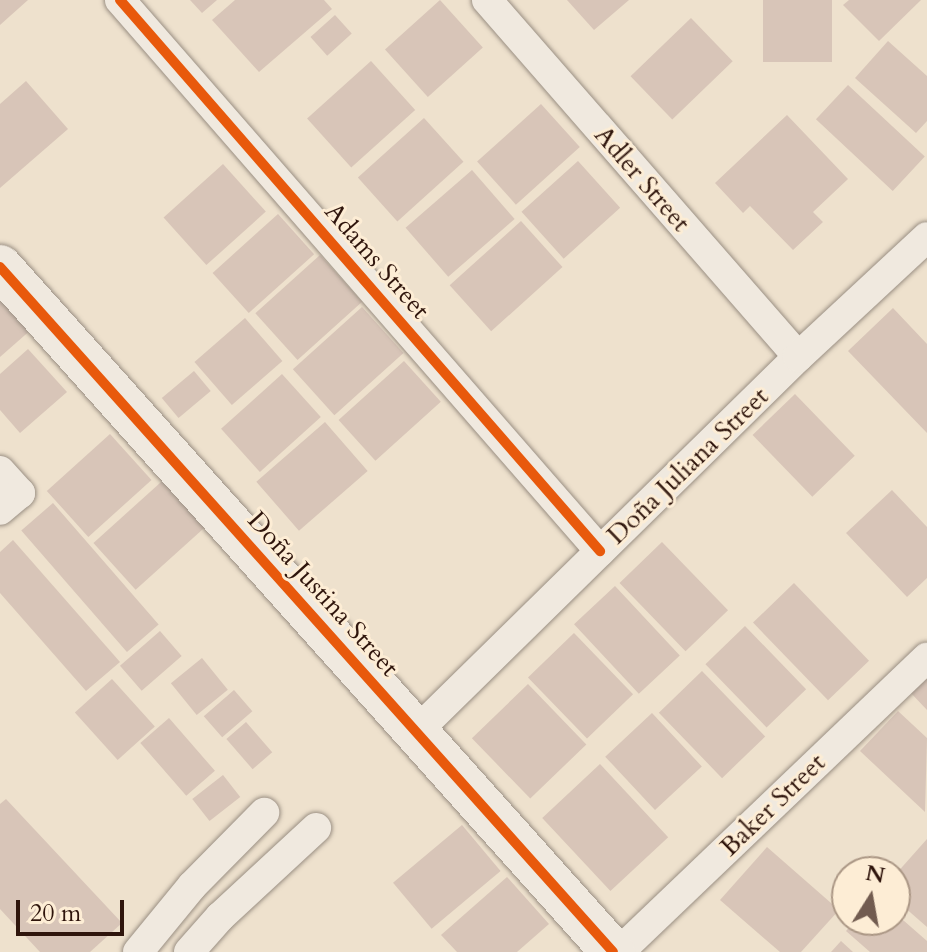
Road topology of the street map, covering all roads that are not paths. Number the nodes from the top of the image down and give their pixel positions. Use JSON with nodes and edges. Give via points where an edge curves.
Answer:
{"nodes":[{"id":1,"x":120,"y":0,"type":"edge"},
{"id":2,"x":487,"y":0,"type":"edge"},
{"id":3,"x":927,"y":237,"type":"edge"},
{"id":4,"x":0,"y":267,"type":"edge"},
{"id":5,"x":798,"y":357,"type":"junction"},
{"id":6,"x":0,"y":471,"type":"edge"},
{"id":7,"x":10,"y":502,"type":"edge"},
{"id":8,"x":600,"y":551,"type":"junction"},
{"id":9,"x":927,"y":658,"type":"edge"},
{"id":10,"x":417,"y":731,"type":"junction"},
{"id":11,"x":264,"y":813,"type":"dead end"},
{"id":12,"x":305,"y":837,"type":"dead end"},
{"id":13,"x":138,"y":952,"type":"edge"},
{"id":14,"x":189,"y":952,"type":"edge"},
{"id":15,"x":616,"y":952,"type":"edge"}],
"edges":[{"from":1,"to":8,"type":"street","name":"Adams Street"},
{"from":2,"to":5,"type":"street","name":"Adler Street"},
{"from":3,"to":5,"type":"street","name":"Doña Juliana Street"},
{"from":4,"to":10,"type":"street","name":"Doña Justina Street"},
{"from":5,"to":8,"type":"street","name":"Doña Juliana Street"},
{"from":6,"to":7,"type":"street"},
{"from":8,"to":10,"type":"street","name":"Doña Juliana Street"},
{"from":9,"to":15,"type":"street","name":"Baker Street"},
{"from":10,"to":15,"type":"street","name":"Doña Justina Street"},
{"from":11,"to":13,"type":"street","via":[[192,886]]},
{"from":12,"to":14,"type":"street"}]}
